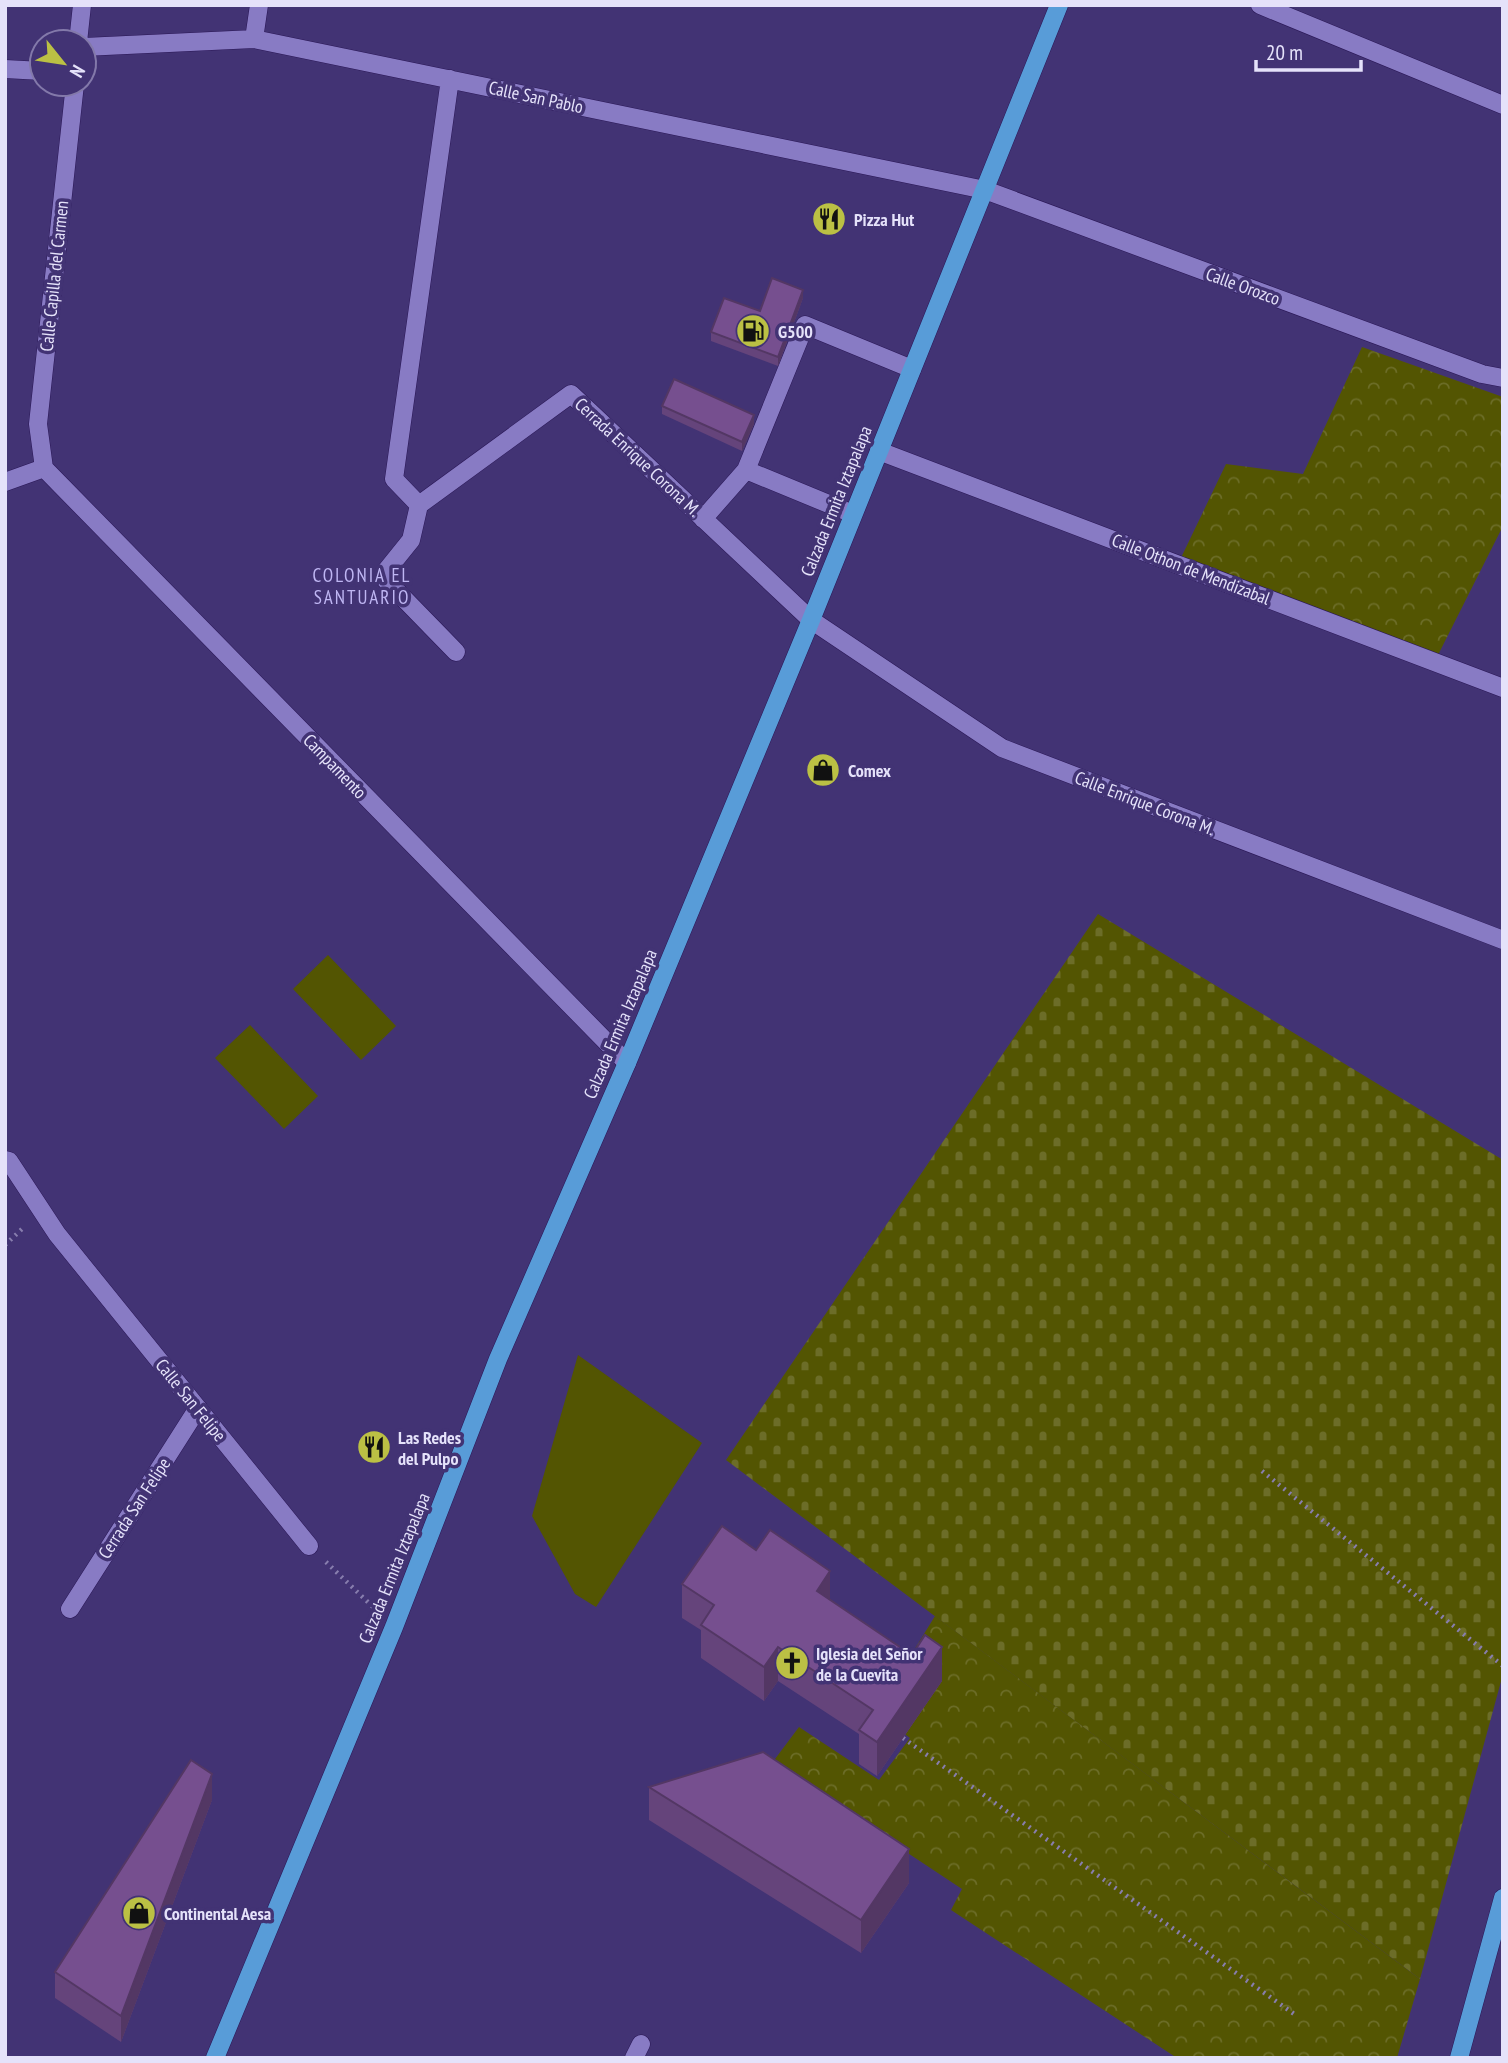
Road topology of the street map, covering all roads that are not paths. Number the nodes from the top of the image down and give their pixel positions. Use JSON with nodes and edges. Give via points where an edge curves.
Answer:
{"nodes":[{"id":1,"x":82,"y":5,"type":"edge"},
{"id":2,"x":259,"y":5,"type":"edge"},
{"id":3,"x":1059,"y":5,"type":"edge"},
{"id":4,"x":1260,"y":5,"type":"edge"},
{"id":5,"x":80,"y":28,"type":"edge"},
{"id":6,"x":254,"y":39,"type":"junction"},
{"id":7,"x":98,"y":46,"type":"edge"},
{"id":8,"x":5,"y":69,"type":"edge"},
{"id":9,"x":28,"y":70,"type":"edge"},
{"id":10,"x":450,"y":79,"type":"junction"},
{"id":11,"x":73,"y":98,"type":"edge"},
{"id":12,"x":1503,"y":104,"type":"edge"},
{"id":13,"x":985,"y":190,"type":"junction"},
{"id":14,"x":912,"y":369,"type":"junction"},
{"id":15,"x":1503,"y":378,"type":"edge"},
{"id":16,"x":879,"y":450,"type":"junction"},
{"id":17,"x":44,"y":468,"type":"junction"},
{"id":18,"x":746,"y":470,"type":"junction"},
{"id":19,"x":5,"y":482,"type":"edge"},
{"id":20,"x":419,"y":505,"type":"junction"},
{"id":21,"x":853,"y":514,"type":"junction"},
{"id":22,"x":703,"y":519,"type":"junction"},
{"id":23,"x":811,"y":620,"type":"junction"},
{"id":24,"x":456,"y":652,"type":"dead end"},
{"id":25,"x":1503,"y":688,"type":"edge"},
{"id":26,"x":1503,"y":940,"type":"edge"},
{"id":27,"x":627,"y":1063,"type":"junction"},
{"id":28,"x":7,"y":1162,"type":"edge"},
{"id":29,"x":198,"y":1408,"type":"junction"},
{"id":30,"x":309,"y":1546,"type":"road end"},
{"id":31,"x":70,"y":1609,"type":"dead end"},
{"id":32,"x":1503,"y":1898,"type":"edge"},
{"id":33,"x":215,"y":2058,"type":"edge"},
{"id":34,"x":1459,"y":2058,"type":"edge"}],
"edges":[{"from":1,"to":5,"type":"street"},
{"from":2,"to":6,"type":"street"},
{"from":3,"to":13,"type":"main road","name":"Calzada Ermita Iztapalapa"},
{"from":4,"to":12,"type":"street"},
{"from":6,"to":7,"type":"street","name":"Calle San Pablo"},
{"from":6,"to":10,"type":"street","name":"Calle San Pablo"},
{"from":8,"to":9,"type":"street"},
{"from":10,"to":13,"type":"street","name":"Calle San Pablo"},
{"from":10,"to":20,"type":"street","via":[[394,479]]},
{"from":11,"to":17,"type":"street","name":"Calle Capilla del Carmen","via":[[38,424]]},
{"from":13,"to":14,"type":"main road","name":"Calzada Ermita Iztapalapa"},
{"from":13,"to":15,"type":"street","name":"Calle Orozco"},
{"from":14,"to":16,"type":"main road","name":"Calzada Ermita Iztapalapa"},
{"from":14,"to":18,"type":"street","via":[[805,325]]},
{"from":16,"to":21,"type":"main road","name":"Calzada Ermita Iztapalapa"},
{"from":16,"to":25,"type":"street","name":"Calle Othon de Mendizabal"},
{"from":17,"to":19,"type":"street"},
{"from":17,"to":27,"type":"street","name":"Campamento"},
{"from":18,"to":21,"type":"street"},
{"from":18,"to":22,"type":"street"},
{"from":20,"to":22,"type":"street","name":"Cerrada Enrique Corona M.","via":[[571,394]]},
{"from":20,"to":24,"type":"street","via":[[411,540],[382,576]]},
{"from":21,"to":23,"type":"main road","name":"Calzada Ermita Iztapalapa"},
{"from":22,"to":23,"type":"street","name":"Cerrada Enrique Corona M."},
{"from":23,"to":26,"type":"street","name":"Calle Enrique Corona M.","via":[[1002,748]]},
{"from":23,"to":27,"type":"main road","name":"Calzada Ermita Iztapalapa"},
{"from":27,"to":33,"type":"main road","name":"Calzada Ermita Iztapalapa","via":[[498,1359],[394,1627]]},
{"from":28,"to":29,"type":"street","name":"Calle San Felipe","via":[[57,1234]]},
{"from":29,"to":30,"type":"street","name":"Calle San Felipe"},
{"from":29,"to":31,"type":"street","name":"Cerrada San Felipe"},
{"from":32,"to":34,"type":"main road"}]}
